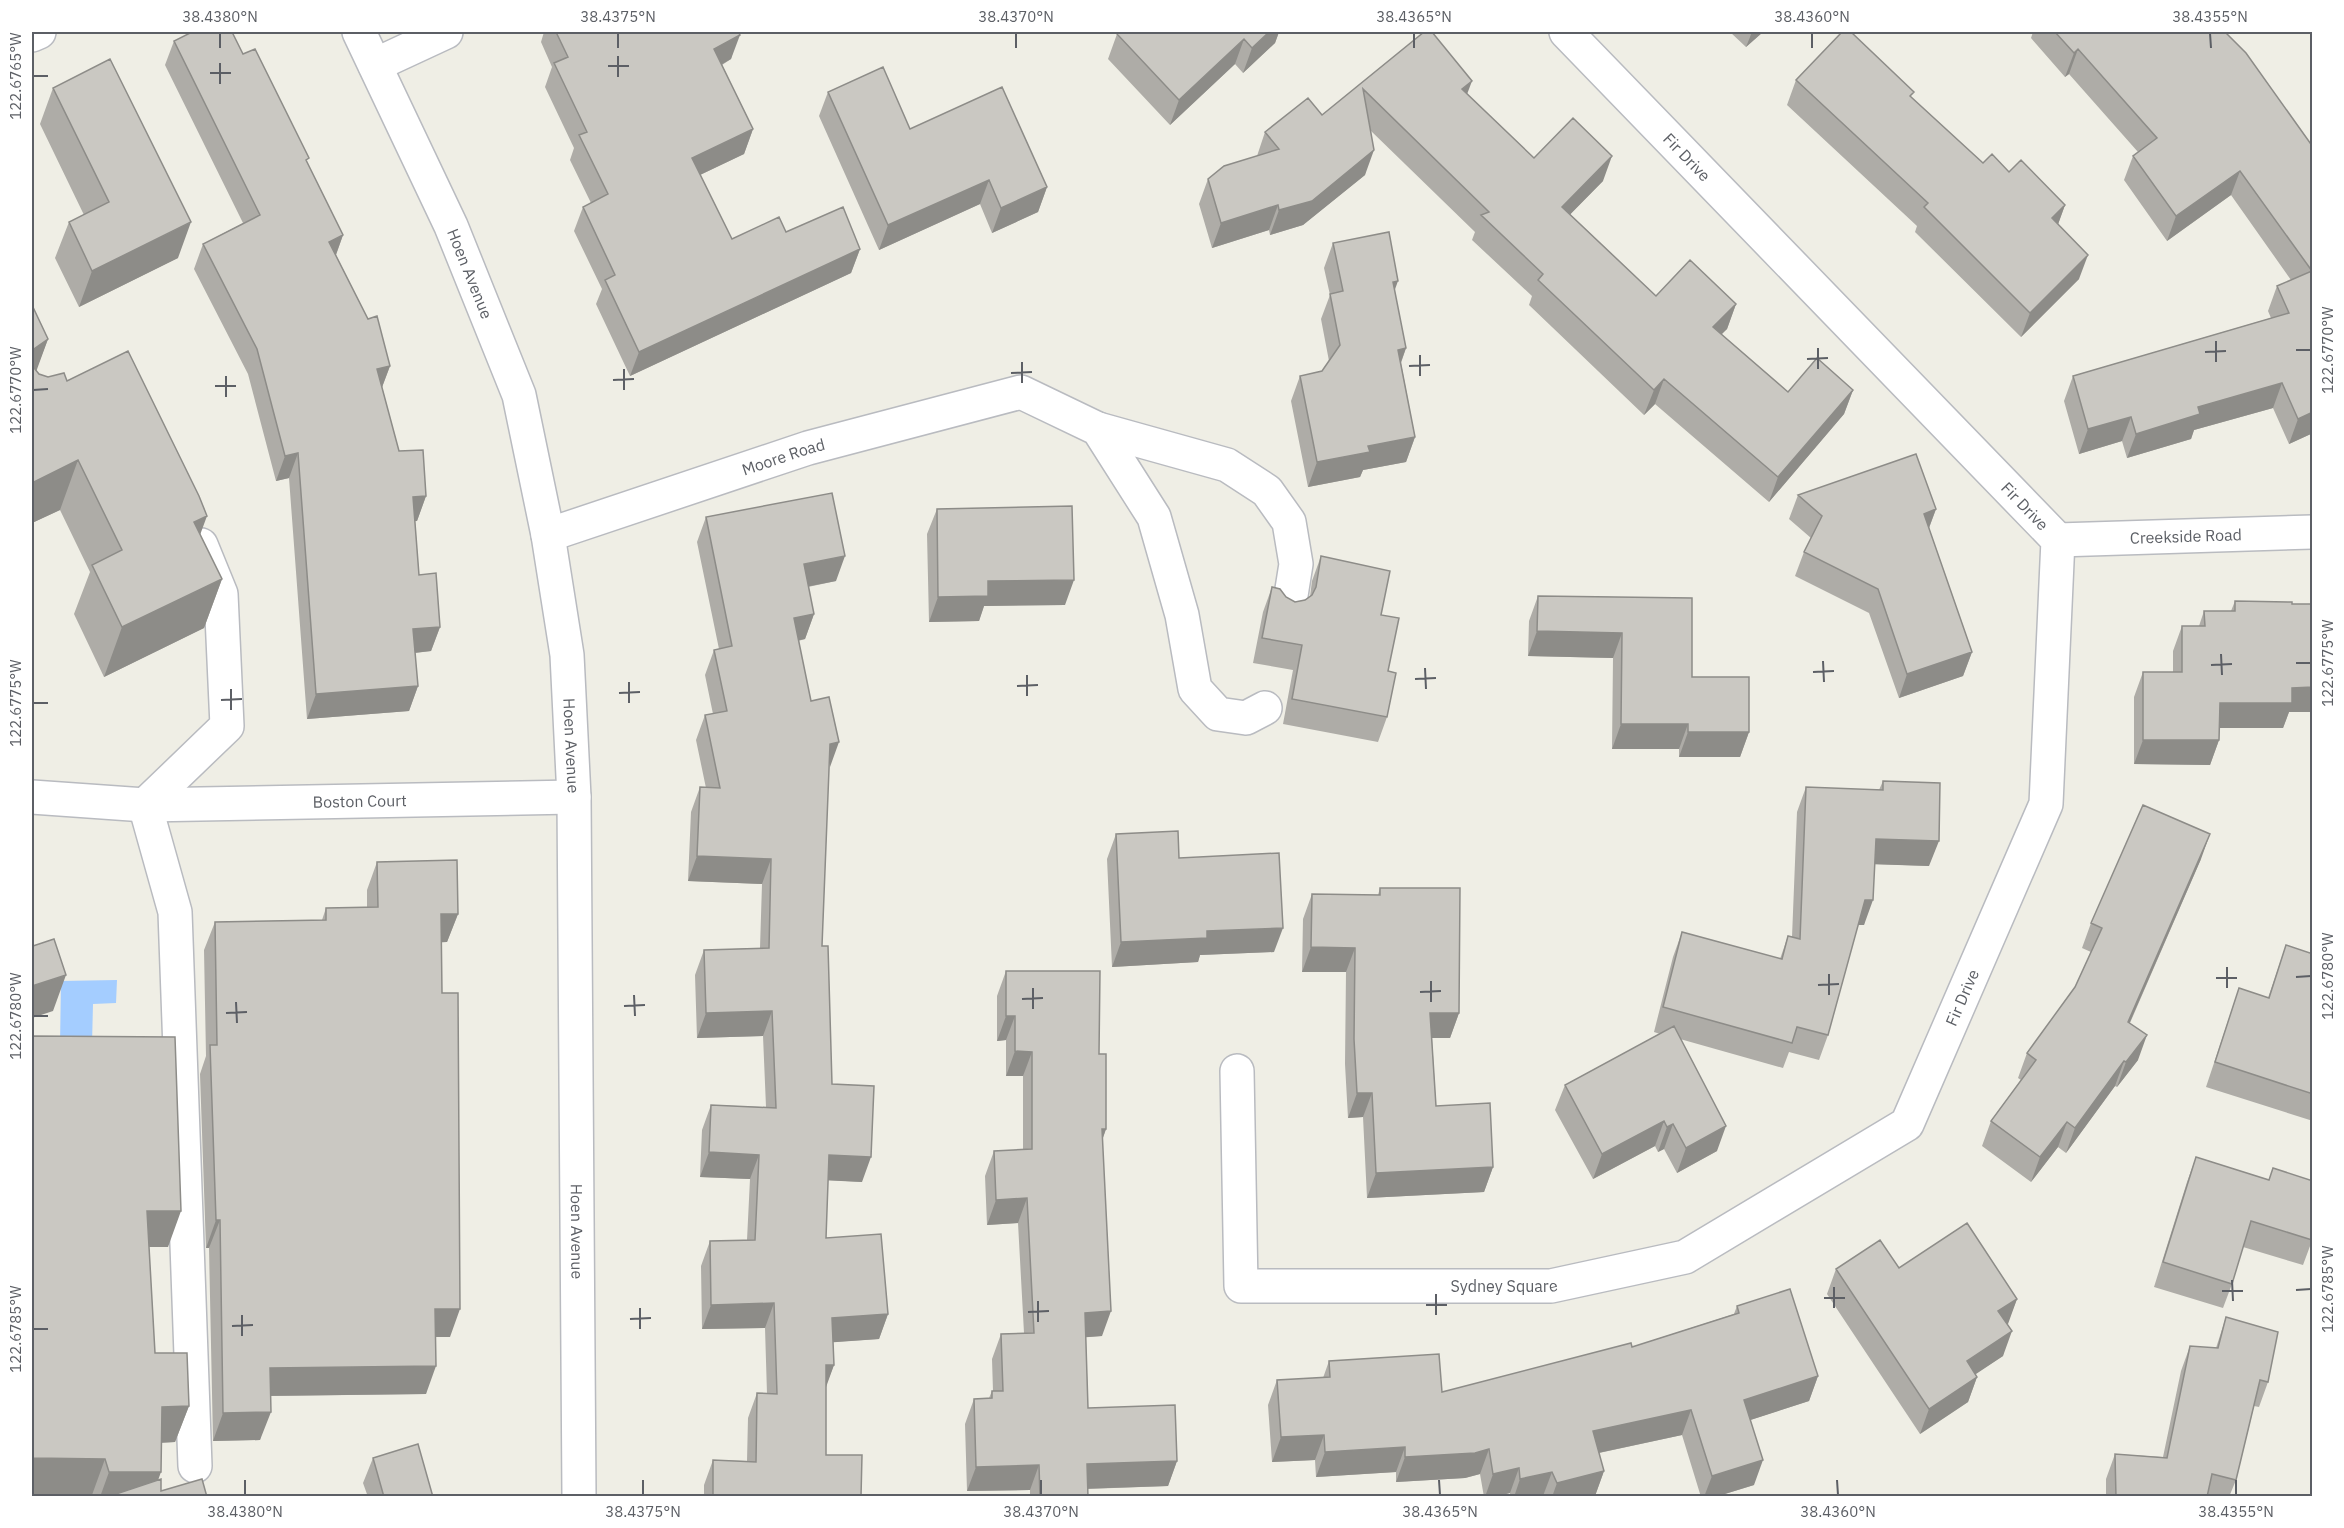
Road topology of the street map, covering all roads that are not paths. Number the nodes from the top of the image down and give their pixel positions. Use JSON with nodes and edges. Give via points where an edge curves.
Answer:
{"nodes":[{"id":1,"x":39,"y":32,"type":"edge"},
{"id":2,"x":359,"y":32,"type":"edge"},
{"id":3,"x":446,"y":32,"type":"edge"},
{"id":4,"x":1566,"y":32,"type":"edge"},
{"id":5,"x":32,"y":35,"type":"edge"},
{"id":6,"x":375,"y":66,"type":"junction"},
{"id":7,"x":1098,"y":429,"type":"junction"},
{"id":8,"x":190,"y":518,"type":"edge"},
{"id":9,"x":2313,"y":532,"type":"edge"},
{"id":10,"x":548,"y":535,"type":"junction"},
{"id":11,"x":2058,"y":540,"type":"junction"},
{"id":12,"x":1289,"y":608,"type":"edge"},
{"id":13,"x":1265,"y":708,"type":"dead end"},
{"id":14,"x":32,"y":797,"type":"edge"},
{"id":15,"x":574,"y":797,"type":"junction"},
{"id":16,"x":145,"y":805,"type":"junction"},
{"id":17,"x":1237,"y":1071,"type":"dead end"},
{"id":18,"x":1907,"y":1124,"type":"joint"},
{"id":19,"x":195,"y":1466,"type":"dead end"},
{"id":20,"x":579,"y":1497,"type":"edge"}],
"edges":[{"from":1,"to":5,"type":"street"},
{"from":2,"to":6,"type":"street","name":"Hoen Avenue"},
{"from":3,"to":6,"type":"street"},
{"from":4,"to":11,"type":"street","name":"Fir Drive"},
{"from":6,"to":10,"type":"street","name":"Hoen Avenue","via":[[452,226],[519,395]]},
{"from":7,"to":10,"type":"street","name":"Moore Road","via":[[1021,392],[808,448]]},
{"from":7,"to":12,"type":"street","via":[[1227,465],[1267,491],[1289,522],[1296,564]]},
{"from":7,"to":13,"type":"street","via":[[1154,517],[1182,615],[1195,689],[1218,714],[1246,718]]},
{"from":8,"to":16,"type":"street","via":[[221,594],[227,726]]},
{"from":9,"to":11,"type":"street","name":"Creekside Road"},
{"from":10,"to":15,"type":"street","name":"Hoen Avenue","via":[[567,655]]},
{"from":11,"to":18,"type":"street","name":"Fir Drive","via":[[2046,804]]},
{"from":14,"to":16,"type":"street","name":"Boston Court"},
{"from":15,"to":16,"type":"street","name":"Boston Court"},
{"from":15,"to":20,"type":"street","name":"Hoen Avenue"},
{"from":16,"to":19,"type":"street","via":[[175,912]]},
{"from":17,"to":18,"type":"street","name":"Sydney Square","via":[[1241,1286],[1551,1286],[1685,1257]]}]}
